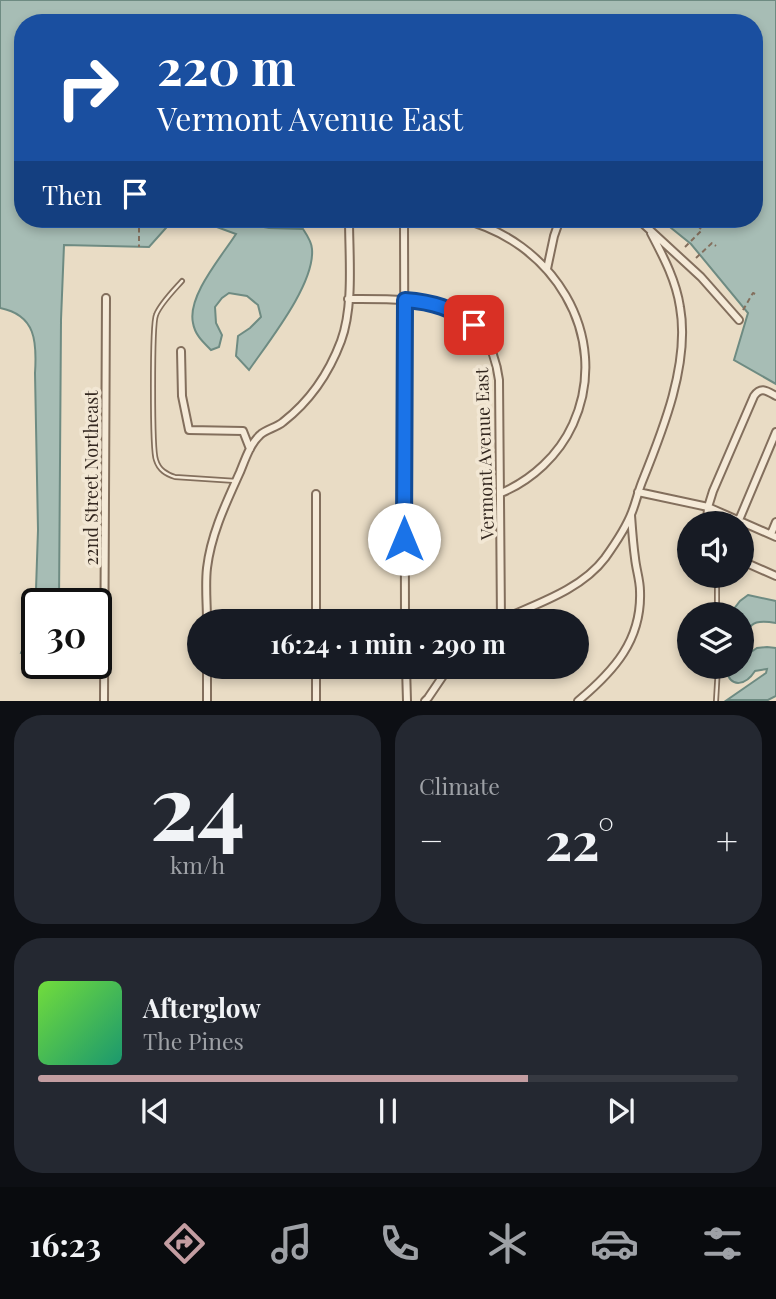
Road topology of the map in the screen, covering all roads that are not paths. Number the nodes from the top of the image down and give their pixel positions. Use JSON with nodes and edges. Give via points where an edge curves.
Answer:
{"nodes":[{"id":1,"x":349,"y":228,"type":"edge"},
{"id":2,"x":404,"y":228,"type":"edge"},
{"id":3,"x":488,"y":228,"type":"edge"},
{"id":4,"x":557,"y":228,"type":"edge"},
{"id":5,"x":646,"y":228,"type":"edge"},
{"id":6,"x":651,"y":233,"type":"junction"},
{"id":7,"x":547,"y":269,"type":"junction"},
{"id":8,"x":182,"y":281,"type":"dead end"},
{"id":9,"x":106,"y":298,"type":"dead end"},
{"id":10,"x":348,"y":299,"type":"junction"},
{"id":11,"x":405,"y":300,"type":"junction"},
{"id":12,"x":739,"y":320,"type":"dead end"},
{"id":13,"x":181,"y":351,"type":"dead end"},
{"id":14,"x":776,"y":396,"type":"edge"},
{"id":15,"x":776,"y":432,"type":"edge"},
{"id":16,"x":250,"y":449,"type":"junction"},
{"id":17,"x":236,"y":481,"type":"junction"},
{"id":18,"x":638,"y":492,"type":"junction"},
{"id":19,"x":501,"y":493,"type":"junction"},
{"id":20,"x":316,"y":494,"type":"dead end"},
{"id":21,"x":708,"y":507,"type":"junction"},
{"id":22,"x":708,"y":511,"type":"edge"},
{"id":23,"x":718,"y":511,"type":"edge"},
{"id":24,"x":743,"y":511,"type":"edge"},
{"id":25,"x":631,"y":514,"type":"junction"},
{"id":26,"x":776,"y":522,"type":"edge"},
{"id":27,"x":754,"y":527,"type":"edge"},
{"id":28,"x":773,"y":536,"type":"edge"},
{"id":29,"x":754,"y":566,"type":"edge"},
{"id":30,"x":776,"y":576,"type":"edge"},
{"id":31,"x":207,"y":609,"type":"edge"},
{"id":32,"x":316,"y":609,"type":"edge"},
{"id":33,"x":404,"y":609,"type":"edge"},
{"id":34,"x":500,"y":609,"type":"edge"},
{"id":35,"x":527,"y":609,"type":"edge"},
{"id":36,"x":207,"y":679,"type":"edge"},
{"id":37,"x":316,"y":679,"type":"edge"},
{"id":38,"x":406,"y":679,"type":"edge"},
{"id":39,"x":441,"y":679,"type":"edge"},
{"id":40,"x":717,"y":679,"type":"edge"},
{"id":41,"x":104,"y":701,"type":"edge"},
{"id":42,"x":206,"y":701,"type":"edge"},
{"id":43,"x":316,"y":701,"type":"edge"},
{"id":44,"x":407,"y":701,"type":"edge"},
{"id":45,"x":425,"y":701,"type":"edge"},
{"id":46,"x":578,"y":701,"type":"edge"},
{"id":47,"x":716,"y":701,"type":"edge"}],
"edges":[{"from":1,"to":10,"type":"street"},
{"from":2,"to":11,"type":"street"},
{"from":3,"to":7,"type":"street"},
{"from":4,"to":7,"type":"street"},
{"from":5,"to":6,"type":"street"},
{"from":6,"to":12,"type":"street","via":[[702,277]]},
{"from":6,"to":18,"type":"street","via":[[677,291],[682,337],[672,397]]},
{"from":7,"to":19,"type":"street","via":[[581,330],[586,359],[582,398],[555,453],[518,486]]},
{"from":8,"to":17,"type":"lane","via":[[155,317],[156,461],[166,474],[175,477]]},
{"from":9,"to":41,"type":"street","name":"22nd Street Northeast"},
{"from":10,"to":11,"type":"street","name":"Vermont Avenue East"},
{"from":10,"to":16,"type":"street","via":[[340,343],[316,388],[292,415],[258,436]]},
{"from":11,"to":19,"type":"street","name":"Vermont Avenue East","via":[[452,310],[474,325],[490,346],[499,380]]},
{"from":11,"to":33,"type":"street"},
{"from":13,"to":16,"type":"street","via":[[182,396],[189,430],[243,431]]},
{"from":14,"to":21,"type":"street","via":[[759,390],[754,396]]},
{"from":15,"to":24,"type":"street"},
{"from":16,"to":17,"type":"street"},
{"from":17,"to":31,"type":"street","via":[[212,542]]},
{"from":18,"to":21,"type":"street"},
{"from":18,"to":25,"type":"street"},
{"from":19,"to":34,"type":"street","name":"Vermont Avenue East"},
{"from":20,"to":32,"type":"street"},
{"from":21,"to":22,"type":"street"},
{"from":21,"to":23,"type":"street"},
{"from":25,"to":35,"type":"street","via":[[605,558],[586,576]]},
{"from":25,"to":46,"type":"street","via":[[640,590],[634,633],[611,671]]},
{"from":26,"to":28,"type":"street"},
{"from":27,"to":28,"type":"street"},
{"from":29,"to":30,"type":"street"},
{"from":36,"to":42,"type":"street"},
{"from":37,"to":43,"type":"street"},
{"from":38,"to":44,"type":"street"},
{"from":39,"to":45,"type":"street"},
{"from":40,"to":47,"type":"lane"}]}
